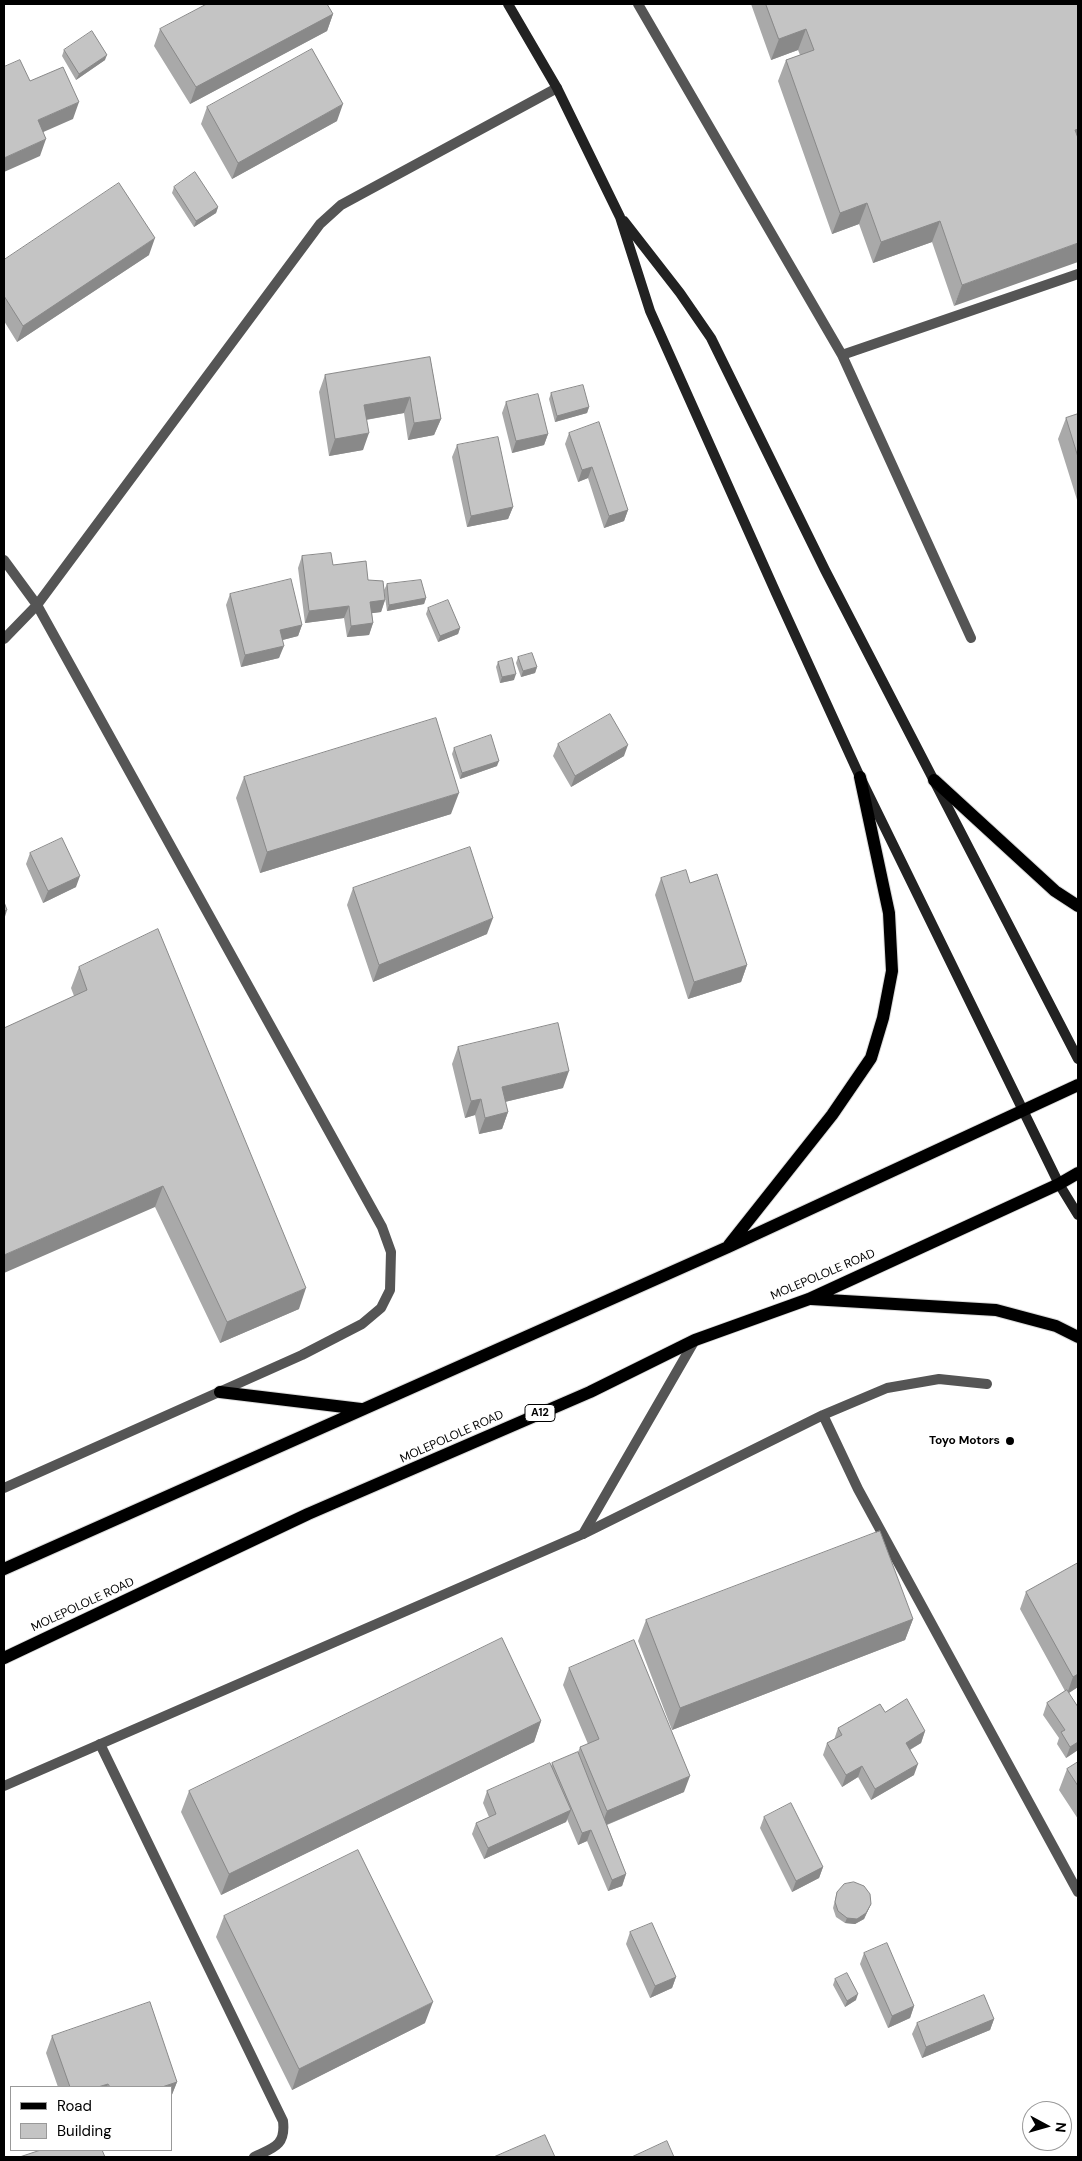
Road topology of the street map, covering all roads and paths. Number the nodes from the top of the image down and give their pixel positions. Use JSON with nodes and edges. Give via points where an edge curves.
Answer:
{"nodes":[{"id":1,"x":508,"y":4,"type":"edge"},
{"id":2,"x":638,"y":4,"type":"edge"},
{"id":3,"x":557,"y":88,"type":"junction"},
{"id":4,"x":620,"y":217,"type":"junction"},
{"id":5,"x":1078,"y":274,"type":"edge"},
{"id":6,"x":842,"y":355,"type":"junction"},
{"id":7,"x":4,"y":560,"type":"edge"},
{"id":8,"x":37,"y":605,"type":"junction"},
{"id":9,"x":971,"y":638,"type":"dead end"},
{"id":10,"x":4,"y":639,"type":"edge"},
{"id":11,"x":860,"y":777,"type":"junction"},
{"id":12,"x":934,"y":780,"type":"junction"},
{"id":13,"x":1078,"y":906,"type":"edge"},
{"id":14,"x":1078,"y":1060,"type":"edge"},
{"id":15,"x":1078,"y":1085,"type":"edge"},
{"id":16,"x":1023,"y":1110,"type":"junction"},
{"id":17,"x":1078,"y":1173,"type":"edge"},
{"id":18,"x":1059,"y":1184,"type":"junction"},
{"id":19,"x":1078,"y":1215,"type":"edge"},
{"id":20,"x":728,"y":1247,"type":"junction"},
{"id":21,"x":809,"y":1299,"type":"junction"},
{"id":22,"x":1078,"y":1337,"type":"edge"},
{"id":23,"x":695,"y":1340,"type":"junction"},
{"id":24,"x":987,"y":1384,"type":"dead end"},
{"id":25,"x":220,"y":1392,"type":"junction"},
{"id":26,"x":362,"y":1409,"type":"junction"},
{"id":27,"x":823,"y":1415,"type":"junction"},
{"id":28,"x":4,"y":1488,"type":"edge"},
{"id":29,"x":583,"y":1534,"type":"junction"},
{"id":30,"x":4,"y":1569,"type":"edge"},
{"id":31,"x":4,"y":1658,"type":"edge"},
{"id":32,"x":100,"y":1744,"type":"junction"},
{"id":33,"x":4,"y":1786,"type":"edge"},
{"id":34,"x":1078,"y":1892,"type":"edge"},
{"id":35,"x":254,"y":2157,"type":"edge"}],
"edges":[{"from":1,"to":3,"type":"main road"},
{"from":2,"to":6,"type":"street"},
{"from":3,"to":4,"type":"main road"},
{"from":3,"to":8,"type":"street","via":[[341,205],[320,224]]},
{"from":4,"to":11,"type":"main road","via":[[650,311]]},
{"from":4,"to":12,"type":"main road","via":[[711,338],[825,570]]},
{"from":5,"to":6,"type":"street"},
{"from":6,"to":9,"type":"street"},
{"from":7,"to":8,"type":"street"},
{"from":8,"to":10,"type":"street"},
{"from":8,"to":25,"type":"street","via":[[382,1226],[392,1252],[390,1290],[381,1308],[362,1324]]},
{"from":11,"to":16,"type":"main road"},
{"from":11,"to":20,"type":"main road","via":[[889,913],[892,971],[872,1058],[832,1115]]},
{"from":12,"to":13,"type":"main road","via":[[1055,892]]},
{"from":12,"to":14,"type":"main road"},
{"from":15,"to":16,"type":"main road"},
{"from":16,"to":18,"type":"main road"},
{"from":16,"to":20,"type":"main road"},
{"from":17,"to":18,"type":"main road","name":"MOLEPOLOLE ROAD","number":"A12"},
{"from":18,"to":19,"type":"main road"},
{"from":18,"to":21,"type":"main road","name":"MOLEPOLOLE ROAD","number":"A12"},
{"from":20,"to":26,"type":"main road"},
{"from":21,"to":22,"type":"main road","via":[[996,1310],[1056,1326]]},
{"from":21,"to":23,"type":"main road","name":"MOLEPOLOLE ROAD","number":"A12"},
{"from":23,"to":29,"type":"street"},
{"from":23,"to":31,"type":"main road","name":"MOLEPOLOLE ROAD","number":"A12","via":[[590,1392],[308,1514]]},
{"from":24,"to":27,"type":"street","via":[[939,1379],[896,1387]]},
{"from":25,"to":26,"type":"main road"},
{"from":25,"to":28,"type":"street"},
{"from":26,"to":30,"type":"main road"},
{"from":27,"to":29,"type":"street"},
{"from":27,"to":34,"type":"street","via":[[858,1489]]},
{"from":29,"to":32,"type":"street"},
{"from":32,"to":33,"type":"street"},
{"from":32,"to":35,"type":"street","via":[[283,2121],[280,2143]]}]}
